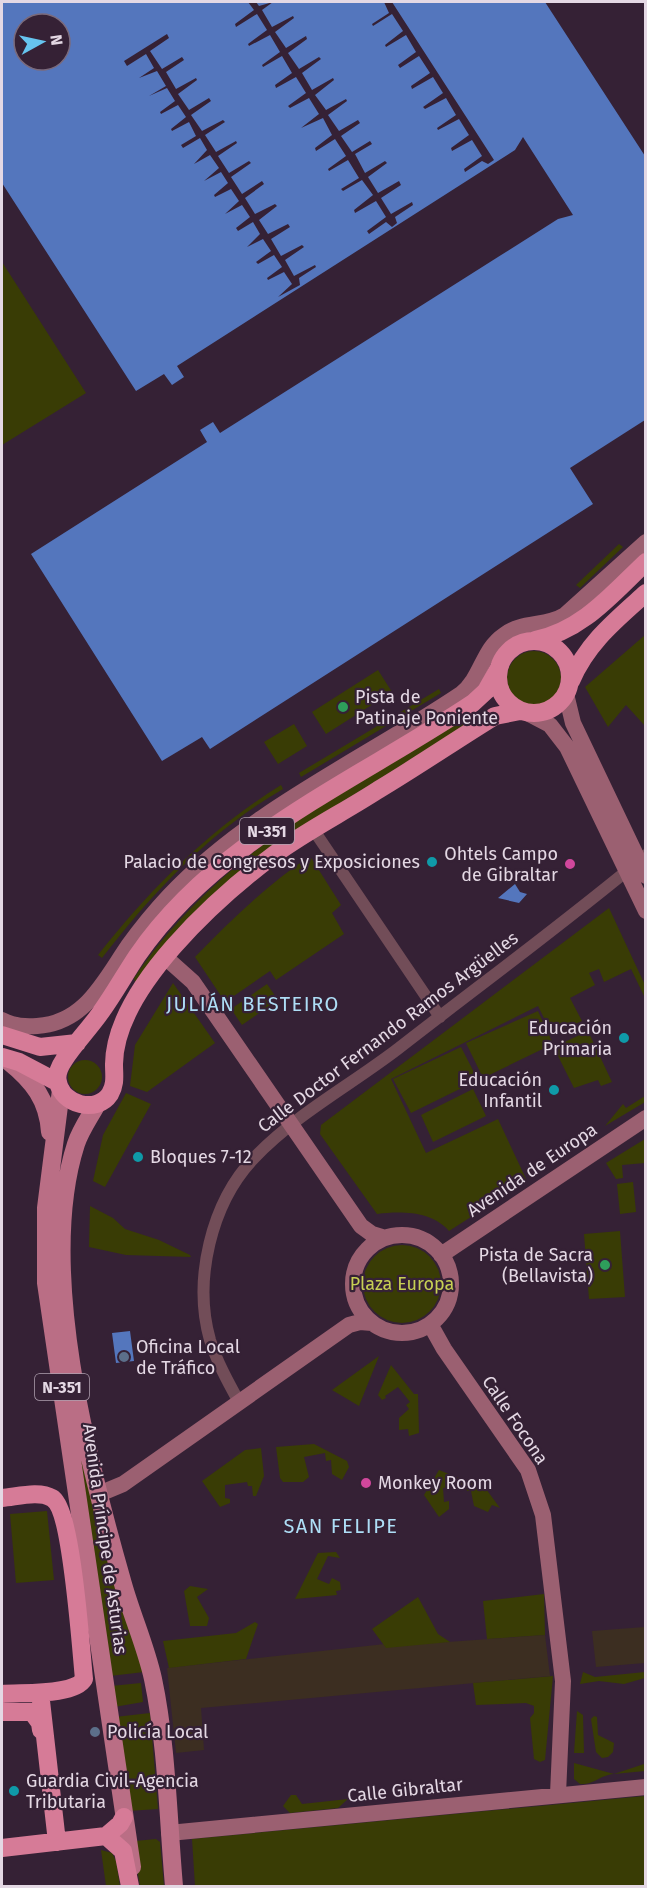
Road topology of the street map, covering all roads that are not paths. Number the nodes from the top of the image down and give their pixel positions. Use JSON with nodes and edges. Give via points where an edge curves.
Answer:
{"nodes":[{"id":1,"x":645,"y":542,"type":"edge"},
{"id":2,"x":645,"y":562,"type":"edge"},
{"id":3,"x":645,"y":592,"type":"edge"},
{"id":4,"x":530,"y":641,"type":"junction"},
{"id":5,"x":499,"y":668,"type":"junction"},
{"id":6,"x":568,"y":688,"type":"junction"},
{"id":7,"x":524,"y":713,"type":"junction"},
{"id":8,"x":621,"y":826,"type":"junction"},
{"id":9,"x":313,"y":829,"type":"junction"},
{"id":10,"x":645,"y":839,"type":"edge"},
{"id":11,"x":639,"y":866,"type":"edge"},
{"id":12,"x":645,"y":911,"type":"edge"},
{"id":13,"x":165,"y":957,"type":"junction"},
{"id":14,"x":440,"y":1017,"type":"junction"},
{"id":15,"x":2,"y":1020,"type":"edge"},
{"id":16,"x":2,"y":1035,"type":"edge"},
{"id":17,"x":77,"y":1043,"type":"junction"},
{"id":18,"x":2,"y":1057,"type":"edge"},
{"id":19,"x":59,"y":1086,"type":"junction"},
{"id":20,"x":97,"y":1104,"type":"junction"},
{"id":21,"x":645,"y":1118,"type":"edge"},
{"id":22,"x":291,"y":1125,"type":"junction"},
{"id":23,"x":52,"y":1163,"type":"junction"},
{"id":24,"x":361,"y":1226,"type":"junction"},
{"id":25,"x":385,"y":1238,"type":"junction"},
{"id":26,"x":364,"y":1254,"type":"junction"},
{"id":27,"x":441,"y":1255,"type":"junction"},
{"id":28,"x":357,"y":1303,"type":"junction"},
{"id":29,"x":372,"y":1323,"type":"junction"},
{"id":30,"x":430,"y":1324,"type":"junction"},
{"id":31,"x":349,"y":1325,"type":"junction"},
{"id":32,"x":239,"y":1402,"type":"junction"},
{"id":33,"x":99,"y":1494,"type":"junction"},
{"id":34,"x":2,"y":1498,"type":"edge"},
{"id":35,"x":57,"y":1692,"type":"junction"},
{"id":36,"x":2,"y":1694,"type":"edge"},
{"id":37,"x":41,"y":1701,"type":"junction"},
{"id":38,"x":2,"y":1703,"type":"edge"},
{"id":39,"x":2,"y":1712,"type":"edge"},
{"id":40,"x":45,"y":1743,"type":"junction"},
{"id":41,"x":645,"y":1787,"type":"edge"},
{"id":42,"x":558,"y":1794,"type":"junction"},
{"id":43,"x":124,"y":1817,"type":"junction"},
{"id":44,"x":169,"y":1833,"type":"junction"},
{"id":45,"x":106,"y":1836,"type":"junction"},
{"id":46,"x":57,"y":1842,"type":"junction"},
{"id":47,"x":2,"y":1848,"type":"edge"},
{"id":48,"x":130,"y":1887,"type":"edge"},
{"id":49,"x":135,"y":1887,"type":"edge"},
{"id":50,"x":174,"y":1887,"type":"edge"}],
"edges":[{"from":1,"to":15,"type":"street","via":[[566,615],[551,623],[520,627],[502,635],[488,650],[474,682],[461,694],[238,834],[170,895],[83,1008],[44,1026],[19,1026]]},
{"from":2,"to":4,"type":"highway","number":"N-351","via":[[577,625]]},
{"from":3,"to":6,"type":"highway","number":"N-351","via":[[593,642],[578,662]]},
{"from":4,"to":5,"type":"highway","number":"N-351","via":[[507,652]]},
{"from":4,"to":6,"type":"highway","via":[[546,643],[560,652],[569,666]]},
{"from":5,"to":7,"type":"highway","via":[[501,694],[512,707]]},
{"from":5,"to":17,"type":"highway","name":"Avenida Príncipe de Asturias","number":"N-351","via":[[486,691],[473,703],[279,823],[209,878],[139,953],[103,1011]]},
{"from":6,"to":7,"type":"highway","number":"N-351","via":[[554,708]]},
{"from":6,"to":8,"type":"street","via":[[573,723]]},
{"from":7,"to":9,"type":"highway","name":"Avenida Príncipe de Asturias","number":"N-351","via":[[495,716]]},
{"from":7,"to":11,"type":"street","via":[[550,724],[557,732]]},
{"from":8,"to":10,"type":"street","via":[[634,838]]},
{"from":8,"to":11,"type":"street"},
{"from":9,"to":13,"type":"highway","name":"Avenida Príncipe de Asturias","number":"N-351","via":[[225,895]]},
{"from":9,"to":14,"type":"street"},
{"from":11,"to":12,"type":"street"},
{"from":11,"to":14,"type":"street","name":"Calle Doctor Fernando Ramos Argüelles"},
{"from":13,"to":20,"type":"highway","name":"Avenida Príncipe de Asturias","number":"N-351","via":[[125,1017],[116,1048],[114,1081],[108,1096]]},
{"from":13,"to":22,"type":"street","via":[[193,982]]},
{"from":14,"to":22,"type":"street","name":"Calle Doctor Fernando Ramos Argüelles"},
{"from":16,"to":17,"type":"highway","via":[[40,1047]]},
{"from":17,"to":19,"type":"highway","name":"Avenida Príncipe de Asturias","number":"N-351","via":[[62,1062]]},
{"from":18,"to":19,"type":"highway","via":[[19,1062]]},
{"from":18,"to":23,"type":"main road","via":[[27,1077],[42,1096],[50,1127]]},
{"from":19,"to":20,"type":"highway","via":[[77,1103]]},
{"from":19,"to":23,"type":"main road","name":"Avenida Príncipe de Asturias","number":"N-351"},
{"from":20,"to":33,"type":"main road","name":"Avenida Príncipe de Asturias","number":"N-351","via":[[77,1142],[70,1170],[63,1256],[74,1376]]},
{"from":21,"to":27,"type":"street","name":"Avenida de Europa"},
{"from":22,"to":24,"type":"street"},
{"from":22,"to":32,"type":"street","name":"Calle Doctor Fernando Ramos Argüelles","via":[[254,1158],[235,1183],[218,1217],[206,1259],[210,1339]]},
{"from":23,"to":43,"type":"main road","name":"Avenida Príncipe de Asturias","number":"N-351","via":[[46,1208],[46,1283]]},
{"from":24,"to":25,"type":"street"},
{"from":24,"to":26,"type":"street"},
{"from":25,"to":26,"type":"street"},
{"from":25,"to":27,"type":"street","via":[[416,1237]]},
{"from":26,"to":28,"type":"street","via":[[354,1276]]},
{"from":27,"to":30,"type":"street","via":[[448,1266],[450,1292],[439,1317]]},
{"from":28,"to":29,"type":"street"},
{"from":28,"to":31,"type":"street"},
{"from":29,"to":30,"type":"street","via":[[400,1333]]},
{"from":29,"to":31,"type":"street"},
{"from":30,"to":42,"type":"street","name":"Calle Focona","via":[[535,1485],[543,1515],[563,1681]]},
{"from":31,"to":32,"type":"street"},
{"from":32,"to":33,"type":"street","via":[[123,1484]]},
{"from":33,"to":44,"type":"main road","name":"Avenida Príncipe de Asturias","number":"N-351","via":[[153,1676]]},
{"from":34,"to":35,"type":"highway","via":[[52,1498],[65,1519],[84,1679],[75,1688]]},
{"from":35,"to":36,"type":"highway"},
{"from":35,"to":37,"type":"highway","via":[[49,1700]]},
{"from":37,"to":38,"type":"highway"},
{"from":37,"to":40,"type":"highway"},
{"from":39,"to":40,"type":"highway","via":[[32,1712],[40,1723]]},
{"from":40,"to":46,"type":"highway"},
{"from":41,"to":42,"type":"street","name":"Calle Gibraltar"},
{"from":42,"to":44,"type":"street","name":"Calle Gibraltar"},
{"from":43,"to":45,"type":"highway"},
{"from":43,"to":49,"type":"main road","name":"Avenida Príncipe de Asturias"},
{"from":44,"to":50,"type":"main road","name":"Avenida Príncipe de Asturias"},
{"from":45,"to":46,"type":"highway"},
{"from":45,"to":48,"type":"highway","via":[[123,1851]]},
{"from":46,"to":47,"type":"highway"}]}
